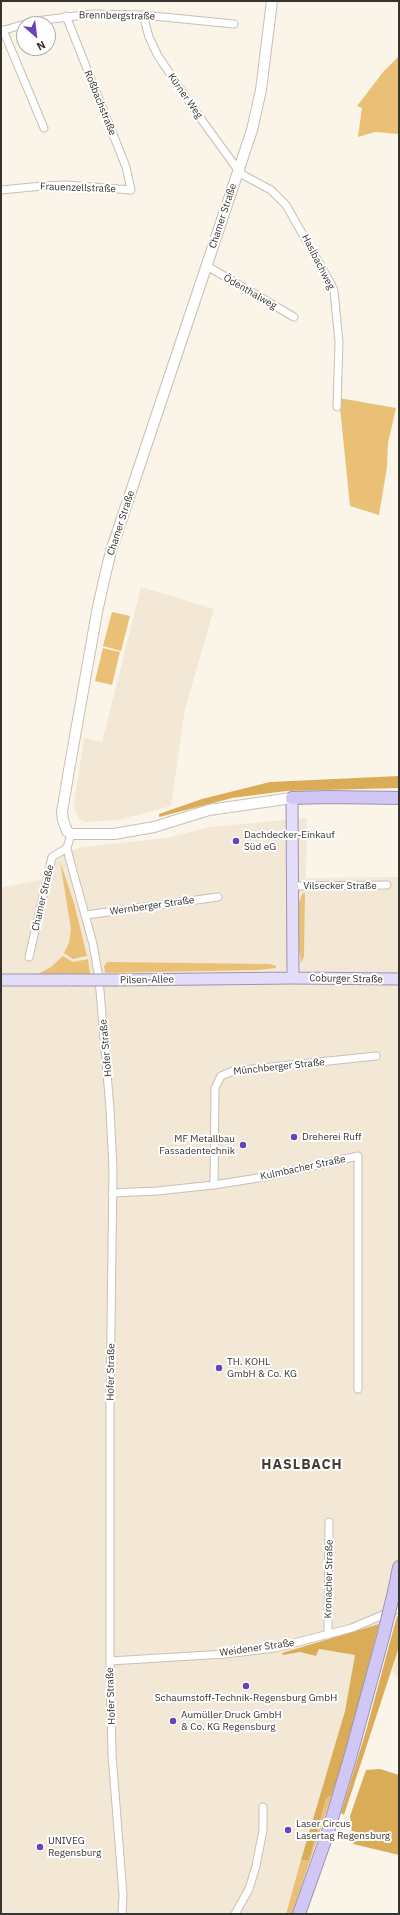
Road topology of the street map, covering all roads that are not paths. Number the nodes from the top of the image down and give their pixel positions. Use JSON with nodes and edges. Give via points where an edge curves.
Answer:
{"nodes":[{"id":1,"x":272,"y":1,"type":"edge"},
{"id":2,"x":143,"y":15,"type":"junction"},
{"id":3,"x":66,"y":16,"type":"junction"},
{"id":4,"x":234,"y":24,"type":"dead end"},
{"id":5,"x":2,"y":30,"type":"edge"},
{"id":6,"x":44,"y":128,"type":"dead end"},
{"id":7,"x":238,"y":170,"type":"junction"},
{"id":8,"x":1,"y":190,"type":"edge"},
{"id":9,"x":132,"y":190,"type":"joint"},
{"id":10,"x":207,"y":266,"type":"junction"},
{"id":11,"x":294,"y":317,"type":"dead end"},
{"id":12,"x":337,"y":407,"type":"dead end"},
{"id":13,"x":396,"y":797,"type":"edge"},
{"id":14,"x":292,"y":798,"type":"junction"},
{"id":15,"x":71,"y":834,"type":"junction"},
{"id":16,"x":67,"y":848,"type":"junction"},
{"id":17,"x":387,"y":885,"type":"dead end"},
{"id":18,"x":293,"y":886,"type":"junction"},
{"id":19,"x":218,"y":897,"type":"dead end"},
{"id":20,"x":86,"y":915,"type":"junction"},
{"id":21,"x":29,"y":957,"type":"dead end"},
{"id":22,"x":293,"y":978,"type":"junction"},
{"id":23,"x":399,"y":979,"type":"edge"},
{"id":24,"x":1,"y":980,"type":"edge"},
{"id":25,"x":376,"y":1056,"type":"dead end"},
{"id":26,"x":214,"y":1185,"type":"junction"},
{"id":27,"x":112,"y":1193,"type":"junction"},
{"id":28,"x":358,"y":1389,"type":"dead end"},
{"id":29,"x":330,"y":1522,"type":"dead end"},
{"id":30,"x":399,"y":1568,"type":"edge"},
{"id":31,"x":399,"y":1608,"type":"edge"},
{"id":32,"x":328,"y":1635,"type":"junction"},
{"id":33,"x":110,"y":1661,"type":"junction"},
{"id":34,"x":263,"y":1807,"type":"dead end"},
{"id":35,"x":122,"y":1914,"type":"edge"},
{"id":36,"x":235,"y":1914,"type":"edge"},
{"id":37,"x":299,"y":1914,"type":"edge"}],
"edges":[{"from":1,"to":7,"type":"street","name":"Chamer Straße","via":[[261,90],[252,130]]},
{"from":2,"to":3,"type":"street","name":"Brennbergstraße"},
{"from":2,"to":4,"type":"street","name":"Brennbergstraße"},
{"from":2,"to":7,"type":"street","name":"Kürner Weg","via":[[149,37],[164,67]]},
{"from":3,"to":5,"type":"street","name":"Brennbergstraße"},
{"from":3,"to":9,"type":"street","name":"Roßbachstraße","via":[[126,167]]},
{"from":5,"to":6,"type":"street"},
{"from":7,"to":10,"type":"street","name":"Chamer Straße"},
{"from":7,"to":12,"type":"street","name":"Haslbachweg","via":[[271,190],[286,205],[334,291],[339,342]]},
{"from":8,"to":9,"type":"street","name":"Frauenzellstraße","via":[[66,185]]},
{"from":10,"to":11,"type":"street","name":"Ödenthalweg"},
{"from":10,"to":15,"type":"street","name":"Chamer Straße","via":[[111,551],[104,580],[62,812],[64,826]]},
{"from":13,"to":14,"type":"highway"},
{"from":14,"to":15,"type":"street","via":[[209,810],[125,832],[101,835]]},
{"from":14,"to":18,"type":"main road"},
{"from":15,"to":16,"type":"street"},
{"from":16,"to":20,"type":"street","name":"Hofer Straße"},
{"from":16,"to":21,"type":"street","name":"Chamer Straße","via":[[52,857]]},
{"from":17,"to":18,"type":"street","name":"Vilsecker Straße"},
{"from":18,"to":22,"type":"main road"},
{"from":19,"to":20,"type":"street","name":"Wernberger Straße"},
{"from":20,"to":27,"type":"street","name":"Hofer Straße","via":[[98,973],[108,1071]]},
{"from":22,"to":23,"type":"main road","name":"Coburger Straße"},
{"from":22,"to":24,"type":"main road","name":"Pilsen-Allee","bridge":true},
{"from":25,"to":26,"type":"street","name":"Münchberger Straße","via":[[233,1071],[221,1076],[215,1088]]},
{"from":26,"to":27,"type":"street","name":"Kulmbacher Straße"},
{"from":26,"to":28,"type":"street","name":"Kulmbacher Straße","via":[[286,1173],[358,1156]]},
{"from":27,"to":33,"type":"street","name":"Hofer Straße"},
{"from":29,"to":32,"type":"street","name":"Kronacher Straße"},
{"from":30,"to":37,"type":"highway","bridge":true,"via":[[350,1758]]},
{"from":31,"to":32,"type":"street","name":"Weidener Straße"},
{"from":32,"to":33,"type":"street","name":"Weidener Straße","via":[[276,1648]]},
{"from":33,"to":35,"type":"street","name":"Hofer Straße","via":[[112,1754],[123,1895]]},
{"from":34,"to":36,"type":"street","via":[[262,1836],[256,1866],[249,1889]]}]}
